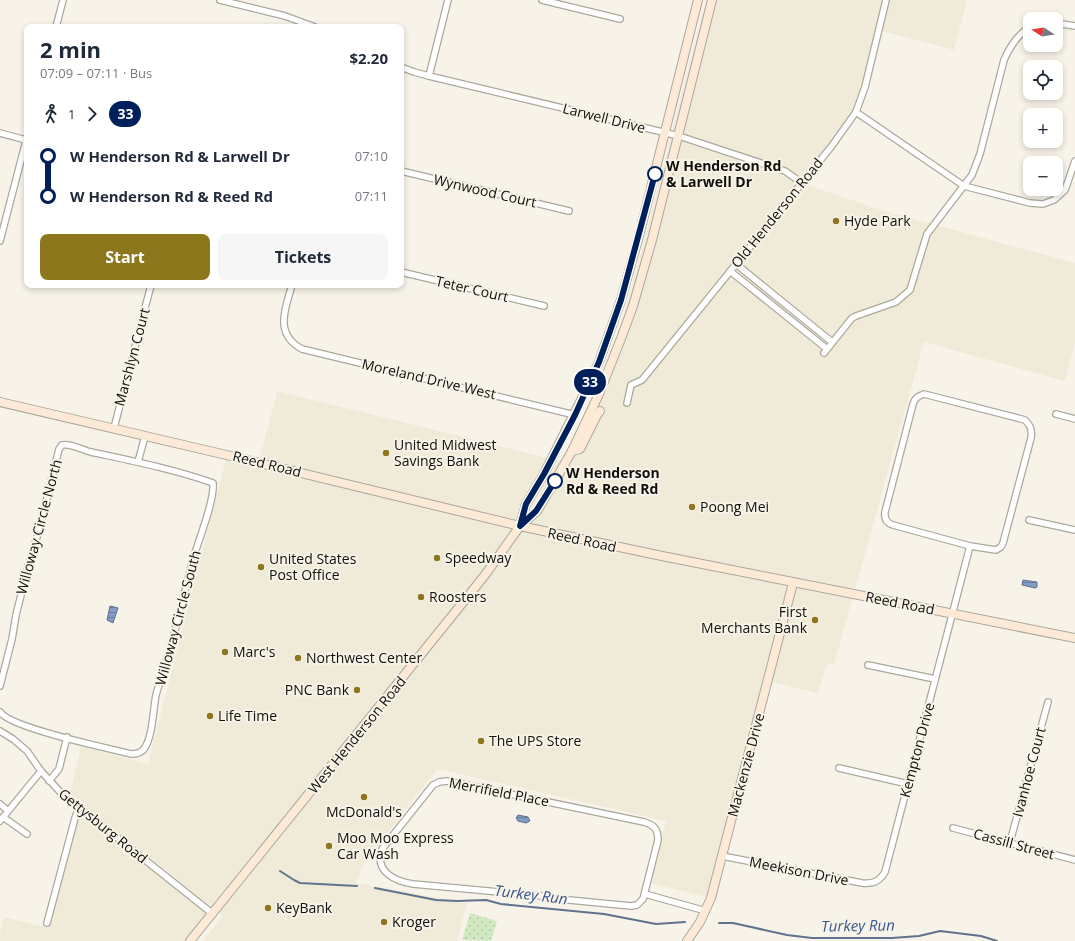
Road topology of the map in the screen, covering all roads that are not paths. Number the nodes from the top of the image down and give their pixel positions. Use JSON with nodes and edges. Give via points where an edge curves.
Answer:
{"nodes":[{"id":1,"x":63,"y":0,"type":"edge"},
{"id":2,"x":220,"y":0,"type":"edge"},
{"id":3,"x":448,"y":0,"type":"edge"},
{"id":4,"x":542,"y":0,"type":"edge"},
{"id":5,"x":698,"y":0,"type":"edge"},
{"id":6,"x":712,"y":0,"type":"edge"},
{"id":7,"x":886,"y":0,"type":"edge"},
{"id":8,"x":620,"y":19,"type":"dead end"},
{"id":9,"x":57,"y":24,"type":"edge"},
{"id":10,"x":307,"y":24,"type":"edge"},
{"id":11,"x":1063,"y":24,"type":"edge"},
{"id":12,"x":1075,"y":26,"type":"edge"},
{"id":13,"x":1023,"y":32,"type":"edge"},
{"id":14,"x":404,"y":68,"type":"edge"},
{"id":15,"x":429,"y":76,"type":"junction"},
{"id":16,"x":856,"y":112,"type":"junction"},
{"id":17,"x":665,"y":132,"type":"junction"},
{"id":18,"x":0,"y":133,"type":"edge"},
{"id":19,"x":679,"y":136,"type":"junction"},
{"id":20,"x":24,"y":138,"type":"edge"},
{"id":21,"x":24,"y":150,"type":"edge"},
{"id":22,"x":1075,"y":161,"type":"edge"},
{"id":23,"x":404,"y":172,"type":"edge"},
{"id":24,"x":802,"y":182,"type":"junction"},
{"id":25,"x":964,"y":186,"type":"junction"},
{"id":26,"x":569,"y":211,"type":"dead end"},
{"id":27,"x":0,"y":241,"type":"edge"},
{"id":28,"x":736,"y":264,"type":"junction"},
{"id":29,"x":730,"y":271,"type":"junction"},
{"id":30,"x":404,"y":273,"type":"edge"},
{"id":31,"x":150,"y":288,"type":"edge"},
{"id":32,"x":291,"y":288,"type":"edge"},
{"id":33,"x":544,"y":306,"type":"dead end"},
{"id":34,"x":832,"y":342,"type":"junction"},
{"id":35,"x":0,"y":402,"type":"edge"},
{"id":36,"x":626,"y":402,"type":"dead end"},
{"id":37,"x":600,"y":411,"type":"dead end"},
{"id":38,"x":1056,"y":414,"type":"dead end"},
{"id":39,"x":575,"y":415,"type":"junction"},
{"id":40,"x":1075,"y":419,"type":"edge"},
{"id":41,"x":114,"y":428,"type":"junction"},
{"id":42,"x":145,"y":436,"type":"junction"},
{"id":43,"x":572,"y":451,"type":"junction"},
{"id":44,"x":138,"y":462,"type":"junction"},
{"id":45,"x":1029,"y":520,"type":"dead end"},
{"id":46,"x":520,"y":526,"type":"junction"},
{"id":47,"x":1075,"y":530,"type":"edge"},
{"id":48,"x":970,"y":546,"type":"junction"},
{"id":49,"x":793,"y":583,"type":"junction"},
{"id":50,"x":952,"y":614,"type":"junction"},
{"id":51,"x":1075,"y":638,"type":"edge"},
{"id":52,"x":868,"y":665,"type":"dead end"},
{"id":53,"x":935,"y":679,"type":"junction"},
{"id":54,"x":0,"y":686,"type":"edge"},
{"id":55,"x":1048,"y":702,"type":"dead end"},
{"id":56,"x":0,"y":712,"type":"edge"},
{"id":57,"x":0,"y":731,"type":"edge"},
{"id":58,"x":67,"y":737,"type":"junction"},
{"id":59,"x":839,"y":768,"type":"dead end"},
{"id":60,"x":41,"y":771,"type":"junction"},
{"id":61,"x":49,"y":781,"type":"junction"},
{"id":62,"x":908,"y":784,"type":"junction"},
{"id":63,"x":0,"y":804,"type":"edge"},
{"id":64,"x":79,"y":807,"type":"junction"},
{"id":65,"x":7,"y":810,"type":"junction"},
{"id":66,"x":1,"y":819,"type":"edge"},
{"id":67,"x":953,"y":828,"type":"dead end"},
{"id":68,"x":26,"y":834,"type":"dead end"},
{"id":69,"x":1010,"y":842,"type":"junction"},
{"id":70,"x":722,"y":856,"type":"junction"},
{"id":71,"x":1075,"y":860,"type":"edge"},
{"id":72,"x":876,"y":882,"type":"joint"},
{"id":73,"x":645,"y":894,"type":"junction"},
{"id":74,"x":706,"y":911,"type":"junction"},
{"id":75,"x":213,"y":914,"type":"junction"},
{"id":76,"x":47,"y":922,"type":"dead end"},
{"id":77,"x":190,"y":941,"type":"edge"},
{"id":78,"x":687,"y":941,"type":"edge"}],
"edges":[{"from":1,"to":9,"type":"street"},
{"from":2,"to":10,"type":"street"},
{"from":3,"to":15,"type":"street"},
{"from":4,"to":8,"type":"street"},
{"from":5,"to":17,"type":"main road","name":"West Henderson Road"},
{"from":6,"to":19,"type":"main road","name":"West Henderson Road"},
{"from":7,"to":16,"type":"street","name":"Old Henderson Road","via":[[865,88]]},
{"from":11,"to":12,"type":"street"},
{"from":13,"to":25,"type":"street","via":[[1010,47],[1002,68],[980,154],[972,175]]},
{"from":14,"to":15,"type":"street","name":"Larwell Drive"},
{"from":15,"to":17,"type":"street","name":"Larwell Drive"},
{"from":16,"to":24,"type":"street","name":"Old Henderson Road"},
{"from":16,"to":25,"type":"street"},
{"from":17,"to":19,"type":"street","name":"Larwell Drive"},
{"from":17,"to":39,"type":"main road","name":"West Henderson Road","via":[[621,300],[599,362]]},
{"from":18,"to":20,"type":"street"},
{"from":19,"to":24,"type":"street","name":"Larwell Drive","via":[[785,171]]},
{"from":19,"to":43,"type":"main road","name":"West Henderson Road","via":[[629,318],[602,387]]},
{"from":21,"to":27,"type":"street"},
{"from":22,"to":25,"type":"street","via":[[1065,190],[1054,200],[1043,204]]},
{"from":23,"to":26,"type":"street","name":"Wynwood Court"},
{"from":24,"to":28,"type":"street","name":"Old Henderson Road"},
{"from":25,"to":34,"type":"street","via":[[927,234],[908,293],[896,302],[852,318]]},
{"from":28,"to":29,"type":"street","name":"Old Henderson Road"},
{"from":28,"to":34,"type":"street"},
{"from":29,"to":34,"type":"street","via":[[826,351]]},
{"from":29,"to":36,"type":"street","name":"Old Henderson Road","via":[[642,380],[631,385]]},
{"from":30,"to":33,"type":"street","name":"Teter Court"},
{"from":31,"to":41,"type":"street","name":"Marshlyn Court"},
{"from":32,"to":39,"type":"street","name":"Moreland Drive West","via":[[284,318],[285,329],[296,346]]},
{"from":35,"to":41,"type":"main road","name":"Reed Road"},
{"from":37,"to":43,"type":"main road","via":[[580,449]]},
{"from":38,"to":40,"type":"street"},
{"from":39,"to":46,"type":"main road","name":"West Henderson Road","via":[[526,504]]},
{"from":41,"to":42,"type":"main road","name":"Reed Road"},
{"from":42,"to":44,"type":"street"},
{"from":42,"to":46,"type":"main road","name":"Reed Road"},
{"from":43,"to":46,"type":"main road","name":"West Henderson Road","via":[[536,511]]},
{"from":44,"to":54,"type":"street","name":"Willoway Circle North","via":[[65,444],[59,448]]},
{"from":44,"to":58,"type":"street","name":"Willoway Circle South","via":[[213,483],[208,510],[156,696],[147,745],[137,754],[131,754]]},
{"from":45,"to":47,"type":"street"},
{"from":46,"to":49,"type":"main road","name":"Reed Road"},
{"from":46,"to":75,"type":"main road","name":"West Henderson Road","via":[[485,575]]},
{"from":48,"to":48,"type":"street","via":[[889,524],[885,516],[915,399],[919,395],[929,394],[1025,420],[1030,424],[1031,438],[1001,548],[990,550]]},
{"from":48,"to":50,"type":"street","name":"Kempton Drive"},
{"from":49,"to":50,"type":"main road","name":"Reed Road"},
{"from":49,"to":70,"type":"main road","name":"Mackenzie Drive"},
{"from":50,"to":51,"type":"main road","name":"Reed Road"},
{"from":50,"to":53,"type":"street","name":"Kempton Drive"},
{"from":52,"to":53,"type":"street"},
{"from":53,"to":62,"type":"street","name":"Kempton Drive"},
{"from":55,"to":69,"type":"street","name":"Ivanhoe Court"},
{"from":56,"to":58,"type":"street","via":[[8,719],[32,728]]},
{"from":57,"to":60,"type":"street","name":"Gettysburg Road","via":[[13,738],[27,751]]},
{"from":58,"to":61,"type":"street","via":[[58,769]]},
{"from":59,"to":62,"type":"street"},
{"from":60,"to":61,"type":"street","name":"Gettysburg Road"},
{"from":60,"to":65,"type":"street"},
{"from":61,"to":64,"type":"street","name":"Gettysburg Road"},
{"from":62,"to":72,"type":"street","name":"Kempton Drive","via":[[885,872]]},
{"from":63,"to":65,"type":"street"},
{"from":64,"to":75,"type":"street","name":"Gettysburg Road"},
{"from":64,"to":76,"type":"street"},
{"from":65,"to":66,"type":"street"},
{"from":66,"to":68,"type":"street"},
{"from":67,"to":69,"type":"street","name":"Cassill Street"},
{"from":69,"to":71,"type":"street","name":"Cassill Street"},
{"from":70,"to":72,"type":"street","name":"Meekison Drive","via":[[862,883]]},
{"from":70,"to":74,"type":"main road","name":"Mackenzie Drive"},
{"from":73,"to":73,"type":"street","name":"Merrifield Place","via":[[641,902],[631,906],[414,884],[401,882],[389,875],[381,865],[380,855],[384,846],[431,788],[439,782],[447,781],[652,825],[657,831],[658,840]]},
{"from":73,"to":74,"type":"street"},
{"from":74,"to":78,"type":"main road","name":"Mackenzie Drive"},
{"from":75,"to":77,"type":"main road","name":"West Henderson Road"}]}
